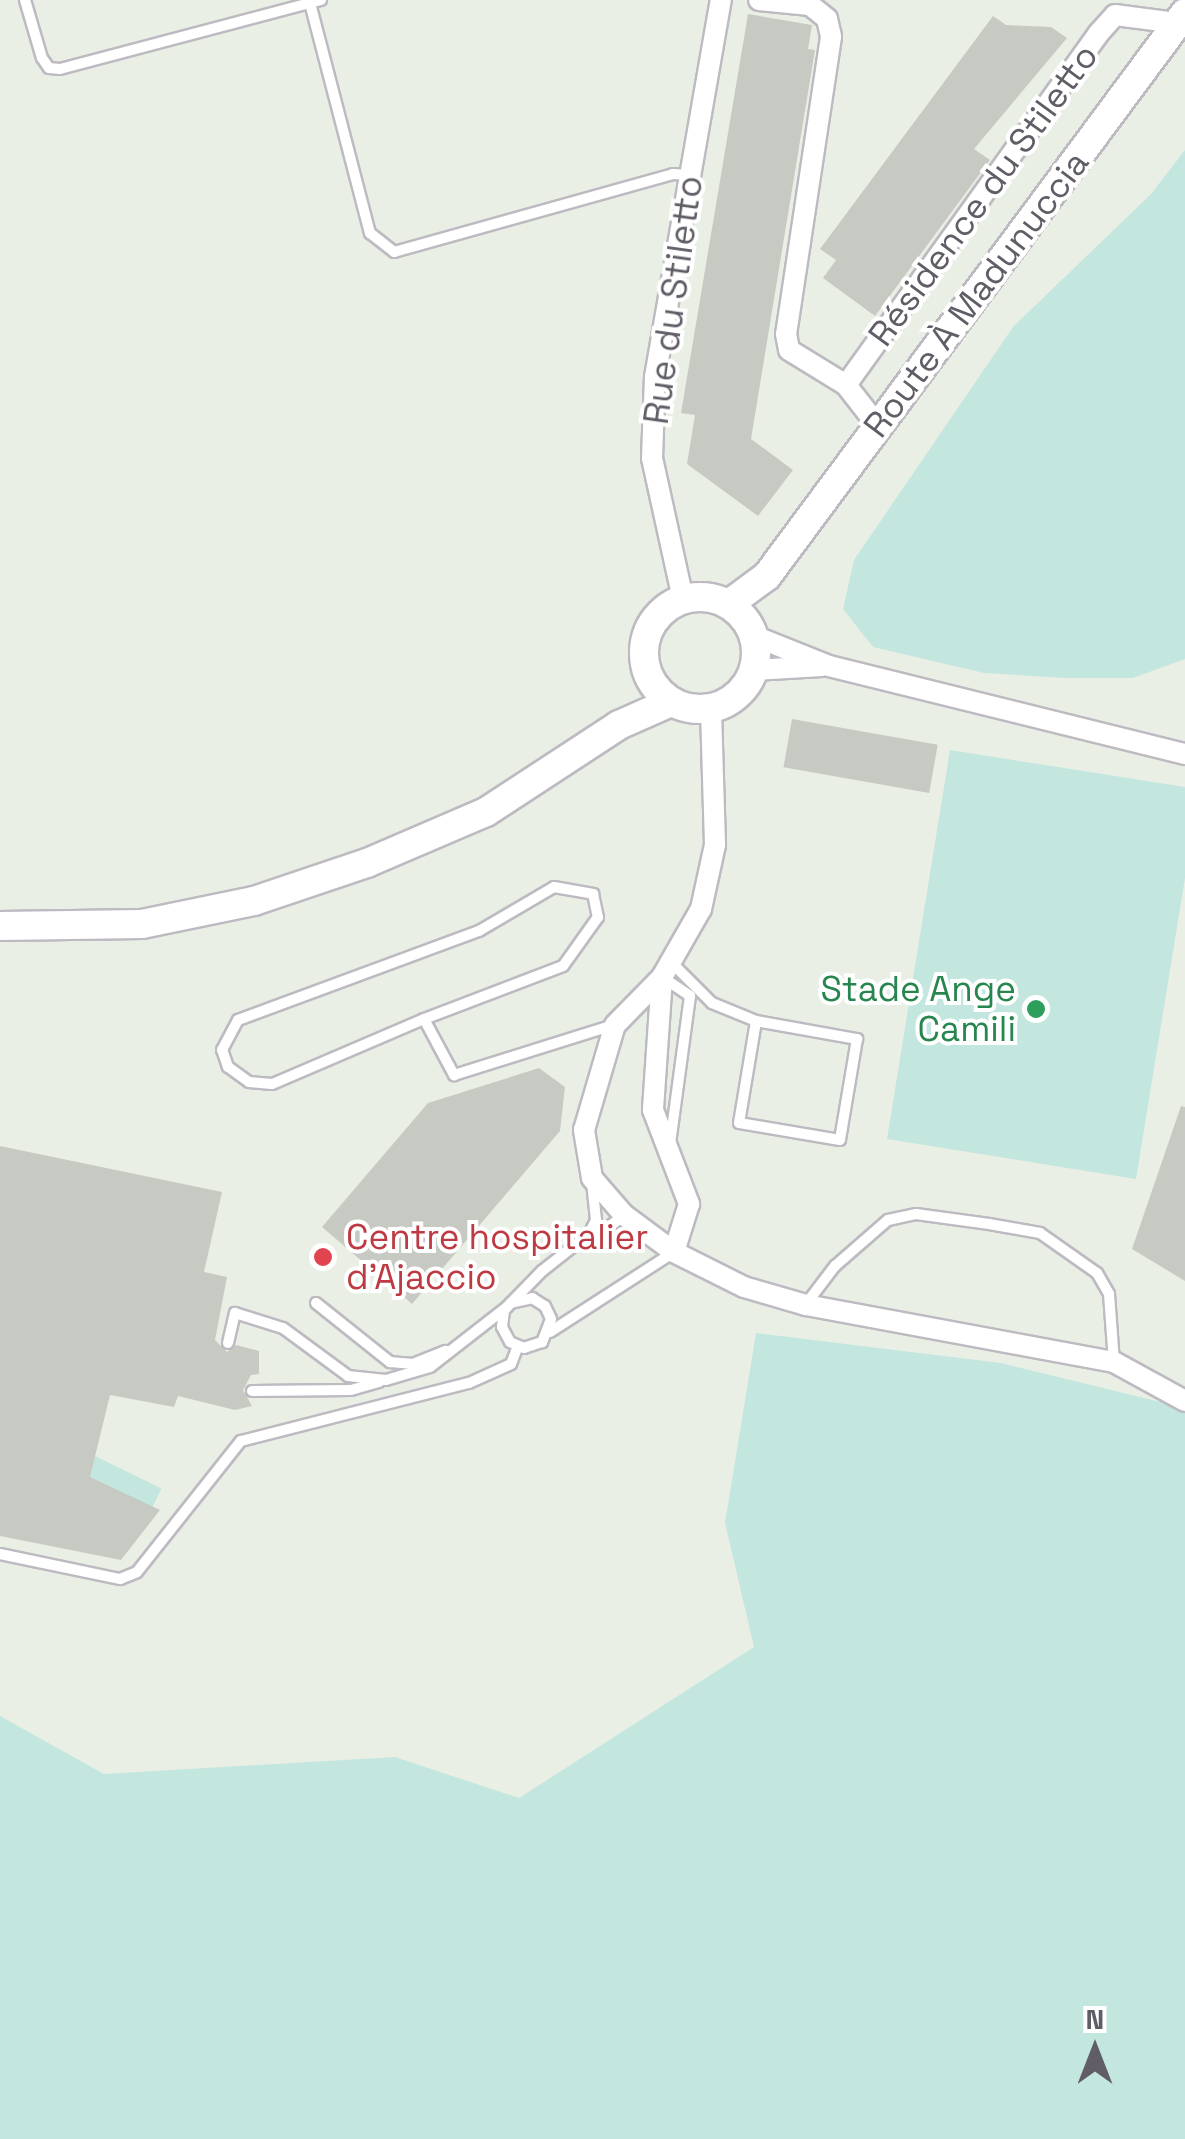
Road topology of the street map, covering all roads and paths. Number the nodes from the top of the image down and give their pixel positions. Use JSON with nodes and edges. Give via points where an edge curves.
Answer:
{"nodes":[{"id":1,"x":26,"y":0,"type":"edge"},
{"id":2,"x":721,"y":0,"type":"edge"},
{"id":3,"x":759,"y":0,"type":"edge"},
{"id":4,"x":316,"y":2,"type":"edge"},
{"id":5,"x":289,"y":4,"type":"edge"},
{"id":6,"x":1181,"y":18,"type":"edge"},
{"id":7,"x":690,"y":175,"type":"junction"},
{"id":8,"x":846,"y":385,"type":"junction"},
{"id":9,"x":878,"y":426,"type":"junction"},
{"id":10,"x":767,"y":576,"type":"junction"},
{"id":11,"x":683,"y":599,"type":"junction"},
{"id":12,"x":728,"y":604,"type":"junction"},
{"id":13,"x":752,"y":631,"type":"junction"},
{"id":14,"x":830,"y":666,"type":"junction"},
{"id":15,"x":754,"y":670,"type":"junction"},
{"id":16,"x":648,"y":676,"type":"junction"},
{"id":17,"x":671,"y":702,"type":"junction"},
{"id":18,"x":711,"y":709,"type":"junction"},
{"id":19,"x":619,"y":725,"type":"junction"},
{"id":20,"x":1185,"y":754,"type":"edge"},
{"id":21,"x":0,"y":926,"type":"edge"},
{"id":22,"x":666,"y":969,"type":"junction"},
{"id":23,"x":424,"y":1019,"type":"junction"},
{"id":24,"x":756,"y":1021,"type":"junction"},
{"id":25,"x":615,"y":1025,"type":"junction"},
{"id":26,"x":668,"y":1154,"type":"junction"},
{"id":27,"x":589,"y":1163,"type":"junction"},
{"id":28,"x":624,"y":1215,"type":"junction"},
{"id":29,"x":674,"y":1252,"type":"junction"},
{"id":30,"x":316,"y":1303,"type":"dead end"},
{"id":31,"x":512,"y":1303,"type":"junction"},
{"id":32,"x":806,"y":1304,"type":"junction"},
{"id":33,"x":502,"y":1327,"type":"junction"},
{"id":34,"x":550,"y":1332,"type":"junction"},
{"id":35,"x":470,"y":1340,"type":"junction"},
{"id":36,"x":228,"y":1343,"type":"dead end"},
{"id":37,"x":518,"y":1346,"type":"junction"},
{"id":38,"x":1114,"y":1362,"type":"junction"},
{"id":39,"x":386,"y":1380,"type":"junction"},
{"id":40,"x":252,"y":1391,"type":"dead end"},
{"id":41,"x":1185,"y":1402,"type":"edge"},
{"id":42,"x":0,"y":1554,"type":"edge"}],
"edges":[{"from":1,"to":5,"type":"lane","via":[[42,58],[48,68],[60,69]]},
{"from":2,"to":7,"type":"street","name":"Rue du Stiletto"},
{"from":3,"to":8,"type":"street","via":[[810,5],[826,19],[831,37],[786,334],[789,350]]},
{"from":4,"to":5,"type":"lane"},
{"from":4,"to":7,"type":"lane","via":[[370,233],[394,252]]},
{"from":6,"to":8,"type":"street","name":"Résidence du Stiletto","via":[[1115,15]]},
{"from":6,"to":9,"type":"main road","name":"Route À Madunuccia"},
{"from":7,"to":11,"type":"street","name":"Rue du Stiletto","via":[[655,377],[652,458]]},
{"from":8,"to":9,"type":"street"},
{"from":9,"to":10,"type":"main road","name":"Route À Madunuccia"},
{"from":10,"to":12,"type":"main road"},
{"from":10,"to":13,"type":"main road"},
{"from":11,"to":12,"type":"main road"},
{"from":11,"to":16,"type":"main road","via":[[653,622],[644,657]]},
{"from":12,"to":13,"type":"main road"},
{"from":13,"to":14,"type":"street"},
{"from":13,"to":15,"type":"main road"},
{"from":14,"to":15,"type":"street"},
{"from":14,"to":20,"type":"street"},
{"from":15,"to":18,"type":"main road","via":[[738,696]]},
{"from":16,"to":17,"type":"main road"},
{"from":16,"to":19,"type":"main road"},
{"from":17,"to":18,"type":"main road"},
{"from":17,"to":19,"type":"main road"},
{"from":18,"to":22,"type":"street","via":[[715,846],[702,909]]},
{"from":19,"to":21,"type":"main road","via":[[486,812],[368,863],[254,901],[142,924]]},
{"from":22,"to":24,"type":"lane","via":[[712,1004]]},
{"from":22,"to":25,"type":"street"},
{"from":22,"to":26,"type":"street","via":[[651,1077]]},
{"from":22,"to":26,"type":"lane","via":[[690,996]]},
{"from":23,"to":23,"type":"lane","via":[[562,966],[598,917],[593,894],[554,887],[479,931],[238,1020],[222,1050],[228,1067],[250,1082],[272,1084]]},
{"from":23,"to":25,"type":"lane","via":[[454,1075]]},
{"from":24,"to":24,"type":"lane","via":[[857,1038],[840,1140],[738,1123]]},
{"from":25,"to":27,"type":"street","via":[[584,1130]]},
{"from":26,"to":29,"type":"street","via":[[689,1204]]},
{"from":27,"to":28,"type":"street","via":[[592,1178]]},
{"from":27,"to":31,"type":"lane","via":[[596,1220],[589,1234]]},
{"from":28,"to":29,"type":"street"},
{"from":28,"to":31,"type":"lane"},
{"from":29,"to":32,"type":"street","via":[[744,1288]]},
{"from":29,"to":34,"type":"lane"},
{"from":30,"to":35,"type":"lane","via":[[390,1362],[414,1364]]},
{"from":31,"to":33,"type":"lane"},
{"from":31,"to":34,"type":"lane","via":[[545,1306]]},
{"from":31,"to":35,"type":"lane"},
{"from":32,"to":38,"type":"street"},
{"from":32,"to":38,"type":"lane","via":[[835,1266],[901,1215],[1040,1233],[1096,1273],[1109,1294]]},
{"from":33,"to":35,"type":"lane"},
{"from":33,"to":37,"type":"lane"},
{"from":34,"to":37,"type":"lane","via":[[537,1345]]},
{"from":35,"to":39,"type":"lane","via":[[430,1367]]},
{"from":36,"to":39,"type":"lane","via":[[235,1313],[283,1328],[348,1376]]},
{"from":37,"to":42,"type":"lane","via":[[510,1364],[470,1383],[241,1440],[137,1572],[120,1579]]},
{"from":38,"to":41,"type":"street"},
{"from":39,"to":40,"type":"lane","via":[[351,1390]]}]}
